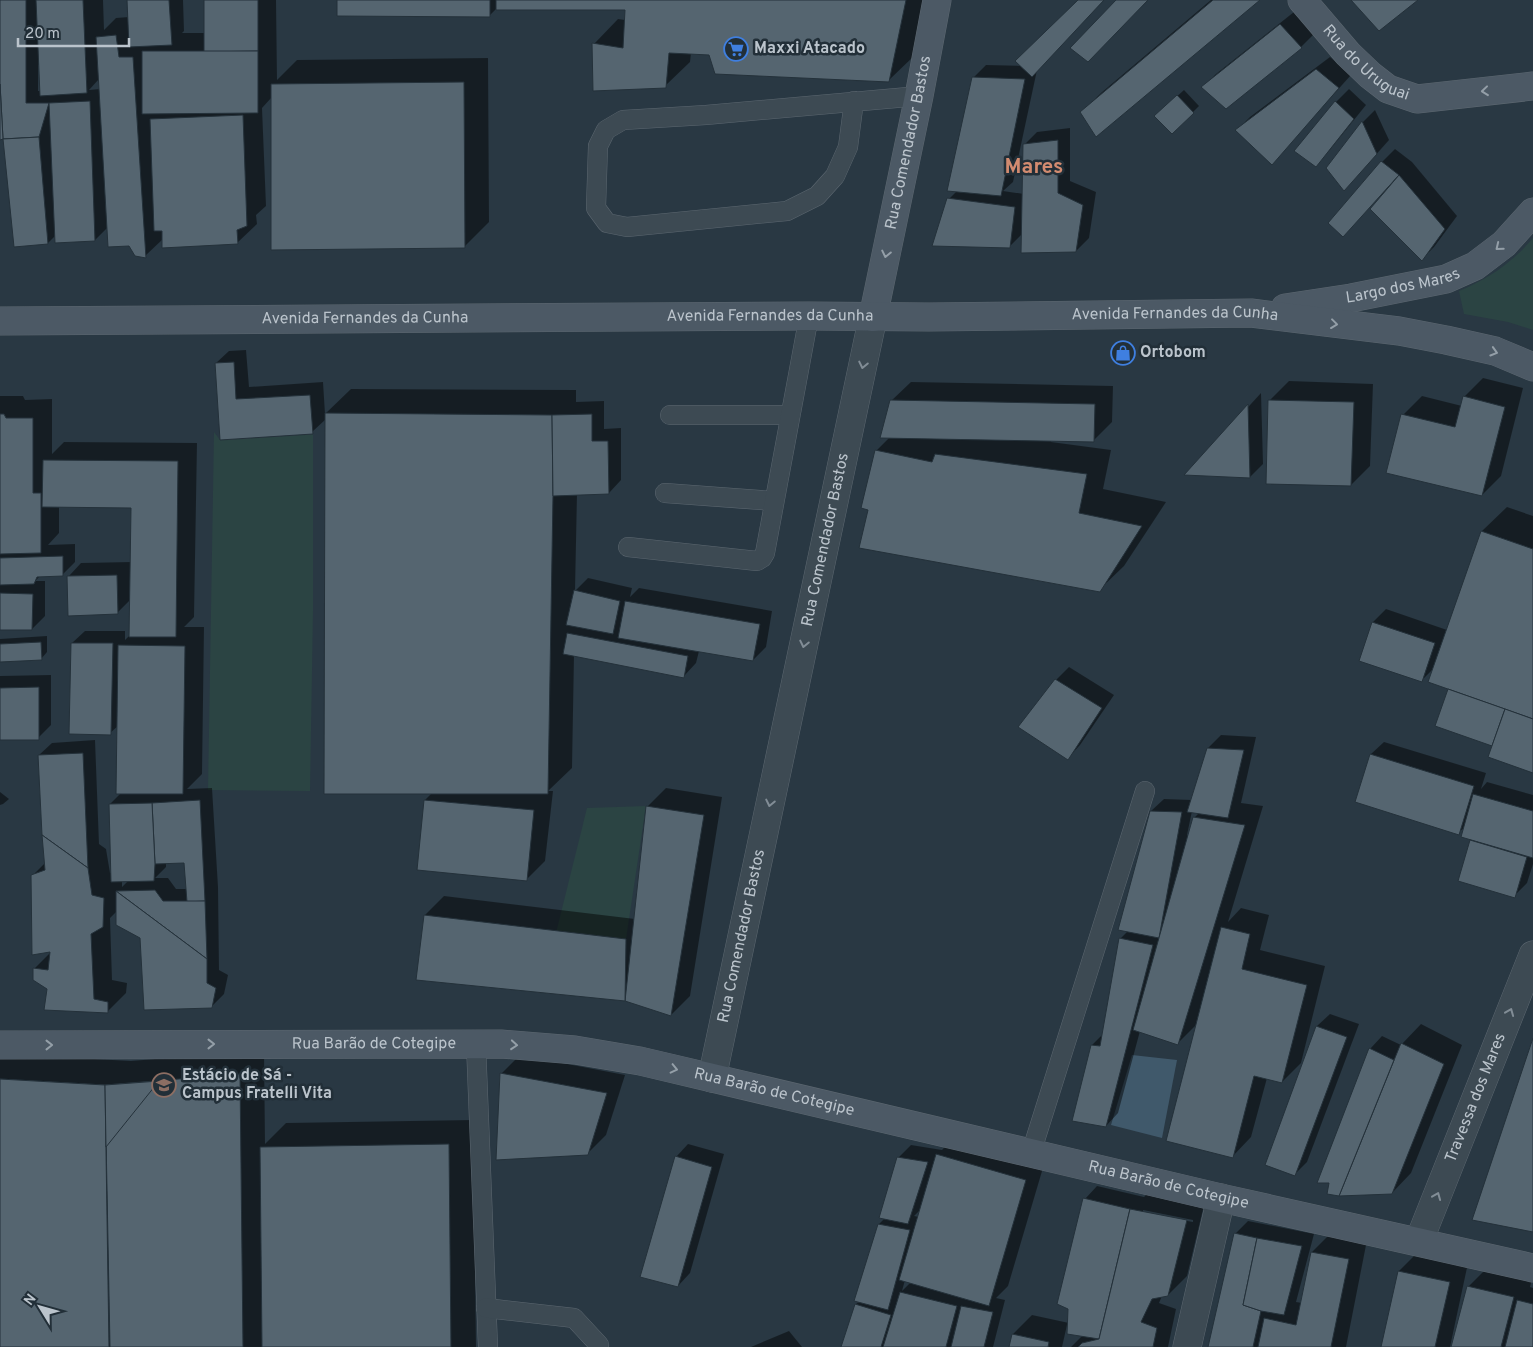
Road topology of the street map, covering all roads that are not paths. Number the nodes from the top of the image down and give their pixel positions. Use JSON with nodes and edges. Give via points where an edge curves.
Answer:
{"nodes":[{"id":1,"x":937,"y":0,"type":"edge"},
{"id":2,"x":1302,"y":0,"type":"edge"},
{"id":3,"x":1533,"y":86,"type":"edge"},
{"id":4,"x":919,"y":96,"type":"junction"},
{"id":5,"x":854,"y":101,"type":"junction"},
{"id":6,"x":1533,"y":212,"type":"edge"},
{"id":7,"x":1251,"y":313,"type":"junction"},
{"id":8,"x":808,"y":316,"type":"junction"},
{"id":9,"x":874,"y":317,"type":"junction"},
{"id":10,"x":0,"y":322,"type":"edge"},
{"id":11,"x":1533,"y":367,"type":"edge"},
{"id":12,"x":670,"y":415,"type":"dead end"},
{"id":13,"x":790,"y":415,"type":"junction"},
{"id":14,"x":665,"y":493,"type":"dead end"},
{"id":15,"x":773,"y":501,"type":"junction"},
{"id":16,"x":628,"y":547,"type":"dead end"},
{"id":17,"x":1145,"y":790,"type":"dead end"},
{"id":18,"x":1533,"y":955,"type":"edge"},
{"id":19,"x":476,"y":1044,"type":"junction"},
{"id":20,"x":0,"y":1045,"type":"edge"},
{"id":21,"x":712,"y":1078,"type":"junction"},
{"id":22,"x":1031,"y":1153,"type":"junction"},
{"id":23,"x":1221,"y":1198,"type":"junction"},
{"id":24,"x":1418,"y":1241,"type":"junction"},
{"id":25,"x":1533,"y":1268,"type":"edge"},
{"id":26,"x":486,"y":1308,"type":"junction"},
{"id":27,"x":488,"y":1347,"type":"edge"},
{"id":28,"x":598,"y":1347,"type":"edge"},
{"id":29,"x":1187,"y":1347,"type":"edge"}],
"edges":[{"from":1,"to":4,"type":"street","name":"Rua Comendador Bastos"},
{"from":3,"to":2,"type":"street","name":"Rua do Uruguai","one_way":true,"via":[[1417,99],[1388,89],[1348,54]]},
{"from":4,"to":5,"type":"lane"},
{"from":4,"to":9,"type":"street","name":"Rua Comendador Bastos","one_way":true},
{"from":5,"to":5,"type":"lane","via":[[623,120],[606,130],[598,146],[596,208],[607,223],[627,227],[786,211],[817,196],[835,176],[848,147]]},
{"from":6,"to":7,"type":"street","name":"Largo dos Mares","one_way":true,"via":[[1497,250],[1475,266],[1446,279]]},
{"from":7,"to":9,"type":"street","name":"Avenida Fernandes da Cunha"},
{"from":7,"to":11,"type":"street","name":"Avenida Fernandes da Cunha","one_way":true,"via":[[1399,331],[1495,352]]},
{"from":8,"to":9,"type":"street","name":"Avenida Fernandes da Cunha"},
{"from":8,"to":10,"type":"street","name":"Avenida Fernandes da Cunha"},
{"from":8,"to":13,"type":"lane"},
{"from":9,"to":21,"type":"street","name":"Rua Comendador Bastos","one_way":true},
{"from":12,"to":13,"type":"lane"},
{"from":13,"to":15,"type":"lane"},
{"from":14,"to":15,"type":"lane"},
{"from":15,"to":16,"type":"lane","via":[[765,553],[757,561]]},
{"from":17,"to":22,"type":"lane"},
{"from":24,"to":18,"type":"street","name":"Travessa dos Mares","one_way":true},
{"from":20,"to":19,"type":"street","name":"Rua Barão de Cotegipe","one_way":true},
{"from":19,"to":21,"type":"street","name":"Rua Barão de Cotegipe","one_way":true,"via":[[575,1050]]},
{"from":19,"to":26,"type":"lane"},
{"from":21,"to":22,"type":"street","name":"Rua Barão de Cotegipe"},
{"from":22,"to":23,"type":"street","name":"Rua Barão de Cotegipe"},
{"from":23,"to":24,"type":"street","name":"Rua Barão de Cotegipe"},
{"from":23,"to":29,"type":"street"},
{"from":24,"to":25,"type":"street","name":"Rua Barão de Cotegipe"},
{"from":26,"to":27,"type":"lane"},
{"from":26,"to":28,"type":"lane","via":[[574,1318]]}]}
